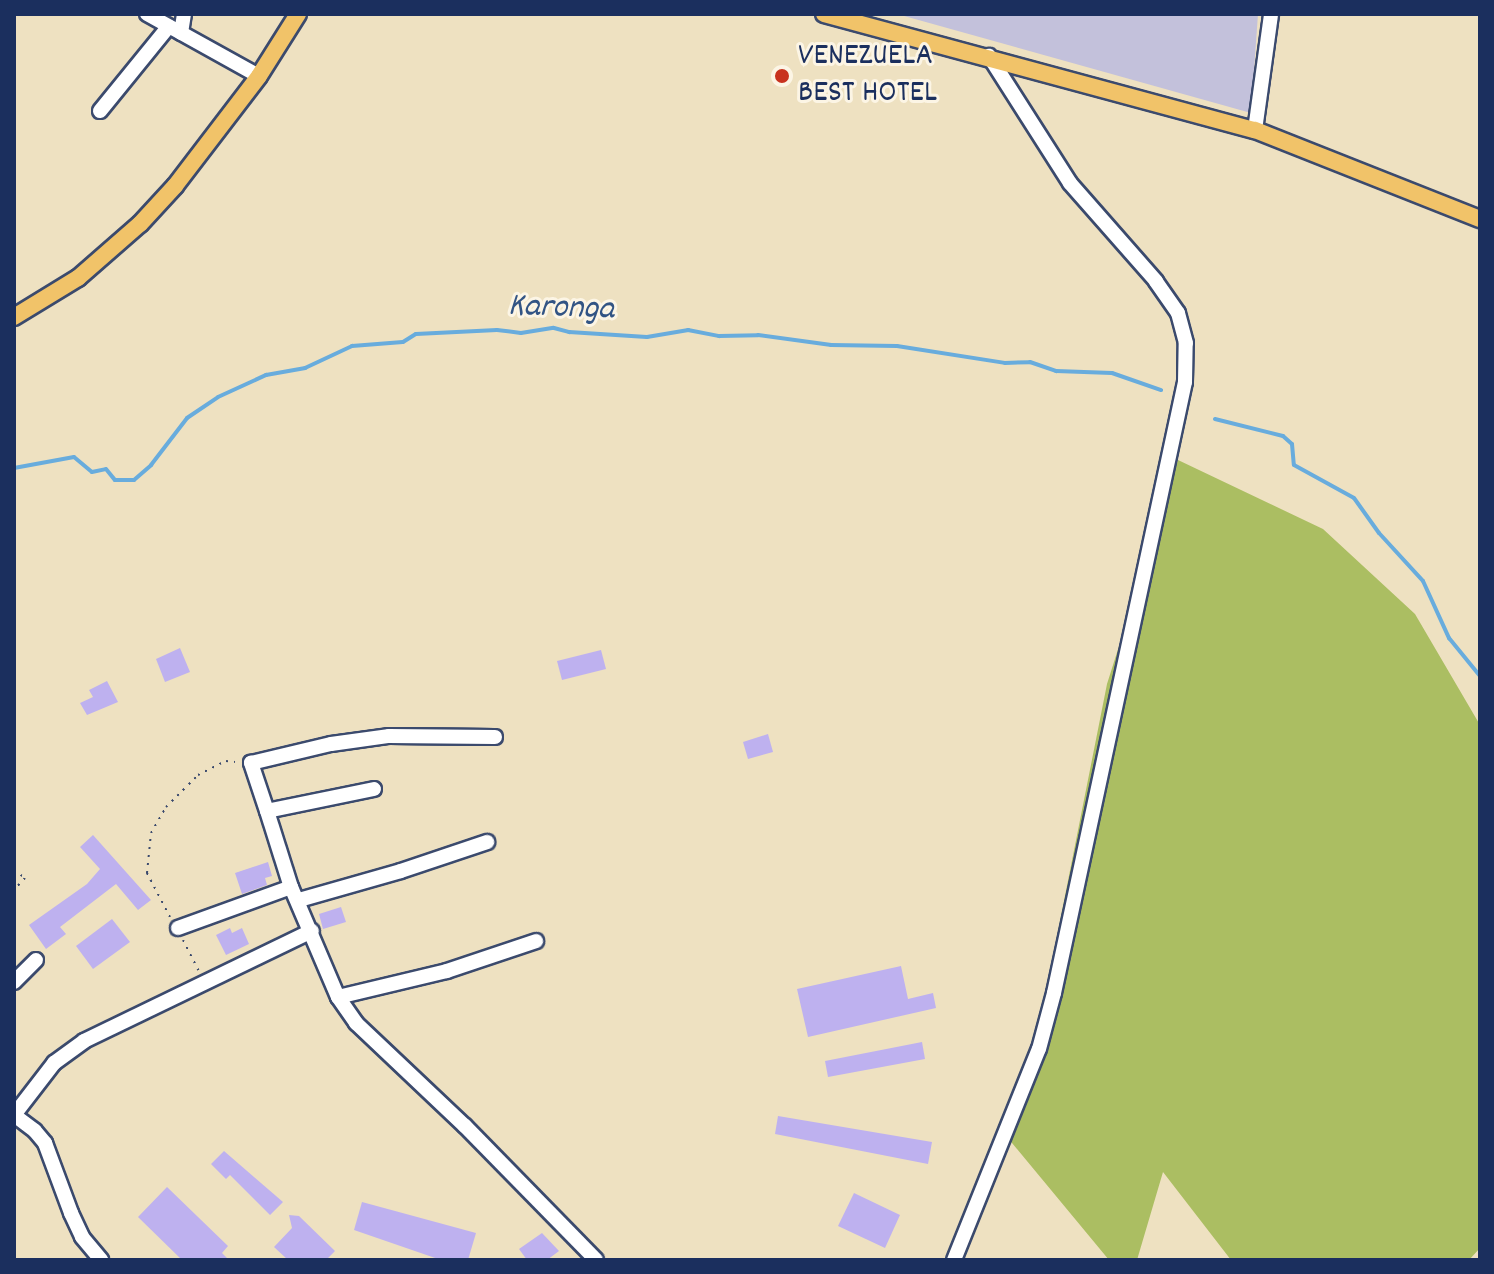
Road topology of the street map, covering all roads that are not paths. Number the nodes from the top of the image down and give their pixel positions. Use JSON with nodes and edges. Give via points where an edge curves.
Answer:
{"nodes":[{"id":1,"x":147,"y":14,"type":"edge"},
{"id":2,"x":184,"y":14,"type":"edge"},
{"id":3,"x":298,"y":14,"type":"edge"},
{"id":4,"x":824,"y":14,"type":"edge"},
{"id":5,"x":1271,"y":14,"type":"edge"},
{"id":6,"x":175,"y":29,"type":"junction"},
{"id":7,"x":989,"y":56,"type":"junction"},
{"id":8,"x":259,"y":76,"type":"junction"},
{"id":9,"x":100,"y":111,"type":"dead end"},
{"id":10,"x":1255,"y":130,"type":"junction"},
{"id":11,"x":1480,"y":219,"type":"edge"},
{"id":12,"x":14,"y":317,"type":"edge"},
{"id":13,"x":495,"y":737,"type":"dead end"},
{"id":14,"x":374,"y":789,"type":"dead end"},
{"id":15,"x":267,"y":811,"type":"junction"},
{"id":16,"x":487,"y":842,"type":"dead end"},
{"id":17,"x":295,"y":893,"type":"junction"},
{"id":18,"x":178,"y":928,"type":"road end"},
{"id":19,"x":312,"y":931,"type":"junction"},
{"id":20,"x":536,"y":941,"type":"dead end"},
{"id":21,"x":36,"y":960,"type":"dead end"},
{"id":22,"x":14,"y":982,"type":"edge"},
{"id":23,"x":338,"y":997,"type":"junction"},
{"id":24,"x":14,"y":1115,"type":"edge"},
{"id":25,"x":101,"y":1260,"type":"edge"},
{"id":26,"x":596,"y":1260,"type":"edge"},
{"id":27,"x":954,"y":1260,"type":"edge"}],
"edges":[{"from":1,"to":6,"type":"street"},
{"from":2,"to":6,"type":"street"},
{"from":3,"to":8,"type":"main road"},
{"from":4,"to":7,"type":"main road"},
{"from":5,"to":10,"type":"street"},
{"from":6,"to":8,"type":"street"},
{"from":6,"to":9,"type":"street"},
{"from":7,"to":10,"type":"main road"},
{"from":7,"to":27,"type":"street","via":[[1070,183],[1178,313],[1186,343],[1185,382],[1054,993],[1039,1049]]},
{"from":8,"to":12,"type":"main road","via":[[213,142],[140,224],[78,278]]},
{"from":10,"to":11,"type":"main road"},
{"from":13,"to":15,"type":"street","via":[[389,736],[251,763]]},
{"from":14,"to":15,"type":"street"},
{"from":15,"to":17,"type":"street"},
{"from":16,"to":17,"type":"street","via":[[414,868]]},
{"from":17,"to":18,"type":"street"},
{"from":17,"to":19,"type":"street"},
{"from":19,"to":23,"type":"street"},
{"from":19,"to":24,"type":"street","via":[[74,1048],[41,1076]]},
{"from":20,"to":23,"type":"street","via":[[447,971]]},
{"from":21,"to":22,"type":"street"},
{"from":23,"to":26,"type":"street","via":[[356,1023]]},
{"from":24,"to":25,"type":"street","via":[[45,1143],[82,1237]]}]}
